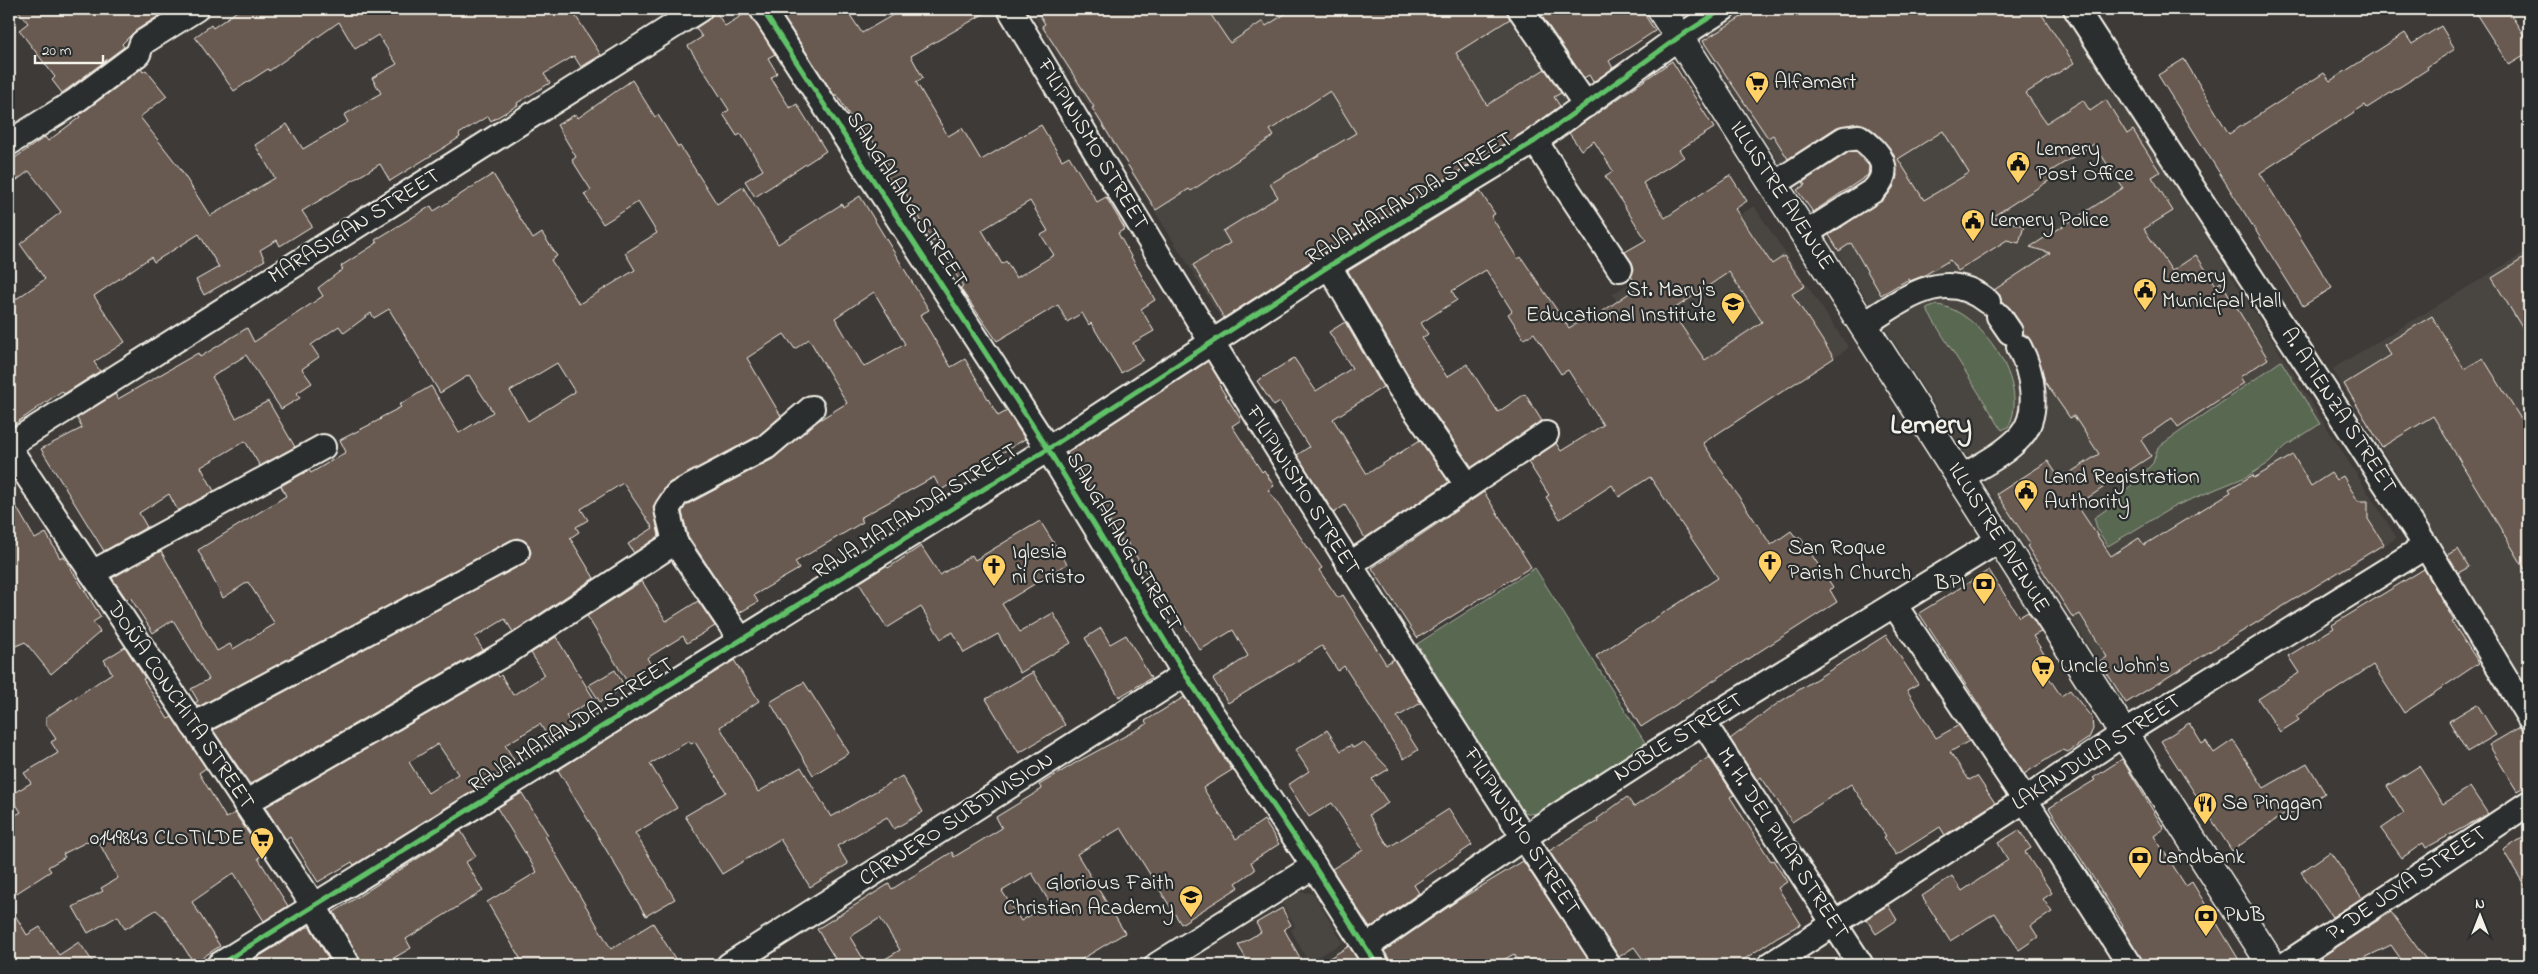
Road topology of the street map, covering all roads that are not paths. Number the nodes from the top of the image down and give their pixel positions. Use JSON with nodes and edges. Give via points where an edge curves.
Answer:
{"nodes":[{"id":1,"x":196,"y":9,"type":"edge"},
{"id":2,"x":700,"y":9,"type":"edge"},
{"id":3,"x":762,"y":9,"type":"edge"},
{"id":4,"x":1010,"y":9,"type":"edge"},
{"id":5,"x":1520,"y":9,"type":"edge"},
{"id":6,"x":1661,"y":9,"type":"edge"},
{"id":7,"x":1723,"y":9,"type":"edge"},
{"id":8,"x":2076,"y":9,"type":"edge"},
{"id":9,"x":1679,"y":37,"type":"junction"},
{"id":10,"x":1586,"y":104,"type":"junction"},
{"id":11,"x":9,"y":142,"type":"edge"},
{"id":12,"x":1535,"y":142,"type":"junction"},
{"id":13,"x":1773,"y":185,"type":"junction"},
{"id":14,"x":1805,"y":234,"type":"junction"},
{"id":15,"x":1329,"y":266,"type":"junction"},
{"id":16,"x":1620,"y":269,"type":"dead end"},
{"id":17,"x":1863,"y":324,"type":"junction"},
{"id":18,"x":1210,"y":343,"type":"junction"},
{"id":19,"x":812,"y":408,"type":"dead end"},
{"id":20,"x":1546,"y":434,"type":"dead end"},
{"id":21,"x":9,"y":446,"type":"edge"},
{"id":22,"x":323,"y":447,"type":"dead end"},
{"id":23,"x":1048,"y":450,"type":"junction"},
{"id":24,"x":1960,"y":478,"type":"junction"},
{"id":25,"x":1468,"y":486,"type":"junction"},
{"id":26,"x":1999,"y":540,"type":"junction"},
{"id":27,"x":675,"y":542,"type":"junction"},
{"id":28,"x":2426,"y":546,"type":"junction"},
{"id":29,"x":517,"y":552,"type":"dead end"},
{"id":30,"x":1348,"y":565,"type":"junction"},
{"id":31,"x":92,"y":573,"type":"junction"},
{"id":32,"x":1895,"y":606,"type":"junction"},
{"id":33,"x":741,"y":640,"type":"junction"},
{"id":34,"x":1185,"y":674,"type":"junction"},
{"id":35,"x":2529,"y":717,"type":"edge"},
{"id":36,"x":1703,"y":722,"type":"junction"},
{"id":37,"x":193,"y":725,"type":"junction"},
{"id":38,"x":2123,"y":734,"type":"junction"},
{"id":39,"x":2025,"y":800,"type":"junction"},
{"id":40,"x":245,"y":802,"type":"junction"},
{"id":41,"x":2529,"y":803,"type":"edge"},
{"id":42,"x":1523,"y":838,"type":"junction"},
{"id":43,"x":1314,"y":866,"type":"junction"},
{"id":44,"x":314,"y":906,"type":"junction"},
{"id":45,"x":1835,"y":923,"type":"junction"},
{"id":46,"x":1372,"y":956,"type":"edge"},
{"id":47,"x":219,"y":965,"type":"edge"},
{"id":48,"x":348,"y":965,"type":"edge"},
{"id":49,"x":729,"y":965,"type":"edge"},
{"id":50,"x":1156,"y":965,"type":"edge"},
{"id":51,"x":1608,"y":965,"type":"edge"},
{"id":52,"x":1770,"y":965,"type":"edge"},
{"id":53,"x":1861,"y":965,"type":"edge"},
{"id":54,"x":2130,"y":965,"type":"edge"},
{"id":55,"x":2272,"y":965,"type":"edge"},
{"id":56,"x":2285,"y":965,"type":"edge"}],
"edges":[{"from":1,"to":11,"type":"street","via":[[142,43],[138,54],[74,102]]},
{"from":2,"to":21,"type":"street","name":"MARASIGAN STREET"},
{"from":3,"to":23,"type":"street","name":"SANGALANG STREET"},
{"from":4,"to":18,"type":"street","name":"FILIPINISMO STREET"},
{"from":5,"to":10,"type":"street"},
{"from":6,"to":9,"type":"main road","name":"ILLUSTRE AVENUE"},
{"from":7,"to":9,"type":"street","name":"RAJA MATANDA STREET"},
{"from":8,"to":28,"type":"street","name":"A. ATIENZA STREET"},
{"from":9,"to":10,"type":"street","name":"RAJA MATANDA STREET"},
{"from":9,"to":13,"type":"main road","name":"ILLUSTRE AVENUE"},
{"from":10,"to":12,"type":"street","name":"RAJA MATANDA STREET"},
{"from":12,"to":15,"type":"street","name":"RAJA MATANDA STREET"},
{"from":12,"to":16,"type":"street"},
{"from":13,"to":14,"type":"main road","name":"ILLUSTRE AVENUE"},
{"from":13,"to":14,"type":"street","via":[[1844,139],[1859,137],[1873,147],[1885,172],[1882,181],[1874,190]]},
{"from":14,"to":17,"type":"main road","name":"ILLUSTRE AVENUE"},
{"from":15,"to":18,"type":"street","name":"RAJA MATANDA STREET"},
{"from":15,"to":25,"type":"street","via":[[1398,385]]},
{"from":17,"to":24,"type":"main road","name":"ILLUSTRE AVENUE"},
{"from":17,"to":24,"type":"street","via":[[1910,295],[1930,288],[1957,286],[1972,291],[2004,324],[2032,384],[2028,424],[2013,444]]},
{"from":18,"to":23,"type":"street","name":"RAJA MATANDA STREET"},
{"from":18,"to":30,"type":"street","name":"FILIPINISMO STREET"},
{"from":19,"to":27,"type":"street","via":[[766,447],[677,494],[667,510]]},
{"from":20,"to":25,"type":"street"},
{"from":21,"to":31,"type":"street","name":"DOÑA CONCHITA STREET"},
{"from":22,"to":31,"type":"street"},
{"from":23,"to":33,"type":"street","name":"RAJA MATANDA STREET"},
{"from":23,"to":34,"type":"street","name":"SANGALANG STREET"},
{"from":24,"to":26,"type":"main road","name":"ILLUSTRE AVENUE"},
{"from":25,"to":30,"type":"street"},
{"from":26,"to":32,"type":"street","name":"NOBLE STREET"},
{"from":26,"to":38,"type":"main road","name":"ILLUSTRE AVENUE"},
{"from":27,"to":33,"type":"street"},
{"from":27,"to":40,"type":"street","via":[[509,651]]},
{"from":28,"to":35,"type":"street","name":"A. ATIENZA STREET"},
{"from":28,"to":38,"type":"street","name":"LAKANDULA STREET"},
{"from":29,"to":37,"type":"street"},
{"from":30,"to":42,"type":"street","name":"FILIPINISMO STREET"},
{"from":31,"to":37,"type":"street","name":"DOÑA CONCHITA STREET"},
{"from":32,"to":36,"type":"street","name":"NOBLE STREET"},
{"from":32,"to":39,"type":"street"},
{"from":33,"to":44,"type":"street","name":"RAJA MATANDA STREET"},
{"from":34,"to":43,"type":"street","name":"SANGALANG STREET"},
{"from":34,"to":49,"type":"street","name":"CARNERO SUBDIVISION"},
{"from":36,"to":42,"type":"street","name":"NOBLE STREET"},
{"from":36,"to":45,"type":"street","name":"M. H. DEL PILAR STREET"},
{"from":37,"to":40,"type":"street","name":"DOÑA CONCHITA STREET"},
{"from":38,"to":39,"type":"street","name":"LAKANDULA STREET"},
{"from":38,"to":55,"type":"main road","name":"ILLUSTRE AVENUE"},
{"from":39,"to":45,"type":"street","name":"LAKANDULA STREET"},
{"from":39,"to":54,"type":"street"},
{"from":40,"to":44,"type":"street","name":"DOÑA CONCHITA STREET"},
{"from":41,"to":56,"type":"street","name":"P. DE JOYA STREET"},
{"from":42,"to":46,"type":"street","name":"NOBLE STREET"},
{"from":42,"to":51,"type":"street","name":"FILIPINISMO STREET"},
{"from":43,"to":46,"type":"street","name":"SANGALANG STREET"},
{"from":43,"to":50,"type":"street"},
{"from":44,"to":47,"type":"street","name":"RAJA MATANDA STREET"},
{"from":44,"to":48,"type":"street","name":"DOÑA CONCHITA STREET"},
{"from":45,"to":52,"type":"street","name":"LAKANDULA STREET"},
{"from":45,"to":53,"type":"street","name":"M. H. DEL PILAR STREET"}]}
